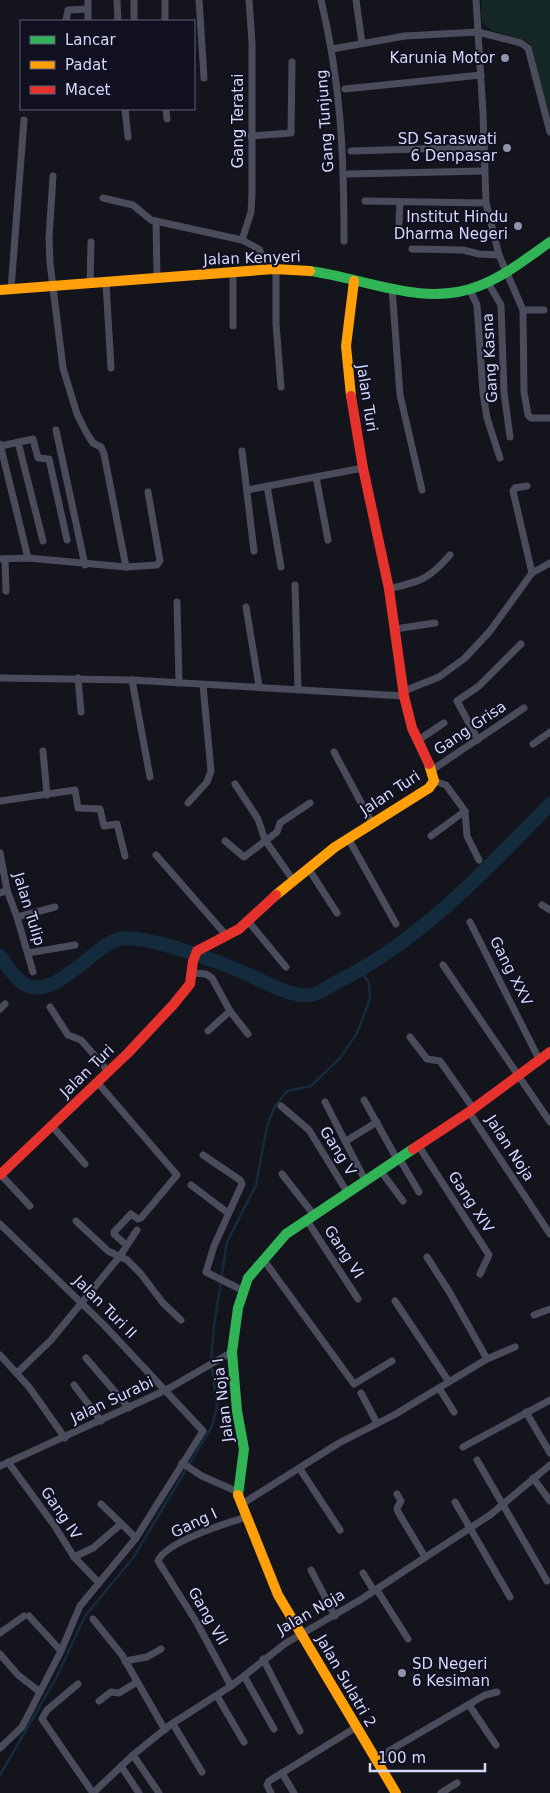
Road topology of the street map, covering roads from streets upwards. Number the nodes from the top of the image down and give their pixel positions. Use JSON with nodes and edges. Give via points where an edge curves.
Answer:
{"nodes":[{"id":1,"x":88,"y":0,"type":"edge"},
{"id":2,"x":117,"y":0,"type":"edge"},
{"id":3,"x":134,"y":0,"type":"edge"},
{"id":4,"x":165,"y":0,"type":"edge"},
{"id":5,"x":200,"y":0,"type":"edge"},
{"id":6,"x":248,"y":0,"type":"edge"},
{"id":7,"x":321,"y":0,"type":"edge"},
{"id":8,"x":356,"y":0,"type":"edge"},
{"id":9,"x":476,"y":0,"type":"edge"},
{"id":10,"x":88,"y":9,"type":"junction"},
{"id":11,"x":66,"y":20,"type":"edge"},
{"id":12,"x":88,"y":20,"type":"edge"},
{"id":13,"x":118,"y":20,"type":"edge"},
{"id":14,"x":134,"y":20,"type":"edge"},
{"id":15,"x":165,"y":20,"type":"edge"},
{"id":16,"x":478,"y":32,"type":"junction"},
{"id":17,"x":362,"y":43,"type":"junction"},
{"id":18,"x":332,"y":49,"type":"junction"},
{"id":19,"x":292,"y":62,"type":"dead end"},
{"id":20,"x":480,"y":75,"type":"junction"},
{"id":21,"x":204,"y":78,"type":"dead end"},
{"id":22,"x":345,"y":89,"type":"dead end"},
{"id":23,"x":125,"y":110,"type":"edge"},
{"id":24,"x":166,"y":110,"type":"edge"},
{"id":25,"x":166,"y":119,"type":"dead end"},
{"id":26,"x":24,"y":120,"type":"dead end"},
{"id":27,"x":550,"y":132,"type":"edge"},
{"id":28,"x":251,"y":136,"type":"junction"},
{"id":29,"x":128,"y":137,"type":"dead end"},
{"id":30,"x":484,"y":147,"type":"junction"},
{"id":31,"x":351,"y":151,"type":"dead end"},
{"id":32,"x":484,"y":171,"type":"junction"},
{"id":33,"x":349,"y":174,"type":"dead end"},
{"id":34,"x":53,"y":176,"type":"dead end"},
{"id":35,"x":103,"y":198,"type":"dead end"},
{"id":36,"x":366,"y":201,"type":"dead end"},
{"id":37,"x":400,"y":202,"type":"junction"},
{"id":38,"x":486,"y":204,"type":"junction"},
{"id":39,"x":156,"y":221,"type":"junction"},
{"id":40,"x":399,"y":223,"type":"dead end"},
{"id":41,"x":242,"y":240,"type":"junction"},
{"id":42,"x":344,"y":240,"type":"dead end"},
{"id":43,"x":91,"y":242,"type":"dead end"},
{"id":44,"x":550,"y":242,"type":"edge"},
{"id":45,"x":412,"y":249,"type":"dead end"},
{"id":46,"x":499,"y":255,"type":"junction"},
{"id":47,"x":276,"y":269,"type":"junction"},
{"id":48,"x":258,"y":270,"type":"junction"},
{"id":49,"x":507,"y":270,"type":"junction"},
{"id":50,"x":233,"y":272,"type":"junction"},
{"id":51,"x":157,"y":278,"type":"junction"},
{"id":52,"x":354,"y":281,"type":"junction"},
{"id":53,"x":487,"y":282,"type":"junction"},
{"id":54,"x":106,"y":283,"type":"junction"},
{"id":55,"x":90,"y":284,"type":"junction"},
{"id":56,"x":53,"y":286,"type":"junction"},
{"id":57,"x":392,"y":288,"type":"junction"},
{"id":58,"x":11,"y":289,"type":"junction"},
{"id":59,"x":0,"y":290,"type":"edge"},
{"id":60,"x":470,"y":290,"type":"junction"},
{"id":61,"x":523,"y":310,"type":"junction"},
{"id":62,"x":544,"y":310,"type":"dead end"},
{"id":63,"x":233,"y":326,"type":"dead end"},
{"id":64,"x":110,"y":368,"type":"dead end"},
{"id":65,"x":281,"y":387,"type":"dead end"},
{"id":66,"x":550,"y":418,"type":"edge"},
{"id":67,"x":56,"y":430,"type":"dead end"},
{"id":68,"x":510,"y":437,"type":"dead end"},
{"id":69,"x":18,"y":442,"type":"junction"},
{"id":70,"x":0,"y":445,"type":"edge"},
{"id":71,"x":242,"y":451,"type":"dead end"},
{"id":72,"x":500,"y":458,"type":"dead end"},
{"id":73,"x":363,"y":468,"type":"junction"},
{"id":74,"x":316,"y":476,"type":"junction"},
{"id":75,"x":267,"y":486,"type":"junction"},
{"id":76,"x":527,"y":486,"type":"dead end"},
{"id":77,"x":247,"y":490,"type":"junction"},
{"id":78,"x":422,"y":490,"type":"dead end"},
{"id":79,"x":148,"y":492,"type":"dead end"},
{"id":80,"x":67,"y":540,"type":"dead end"},
{"id":81,"x":328,"y":540,"type":"dead end"},
{"id":82,"x":43,"y":541,"type":"dead end"},
{"id":83,"x":254,"y":551,"type":"dead end"},
{"id":84,"x":450,"y":555,"type":"dead end"},
{"id":85,"x":28,"y":558,"type":"junction"},
{"id":86,"x":3,"y":559,"type":"edge"},
{"id":87,"x":550,"y":563,"type":"edge"},
{"id":88,"x":85,"y":565,"type":"junction"},
{"id":89,"x":126,"y":567,"type":"junction"},
{"id":90,"x":280,"y":567,"type":"dead end"},
{"id":91,"x":532,"y":573,"type":"junction"},
{"id":92,"x":295,"y":585,"type":"dead end"},
{"id":93,"x":389,"y":589,"type":"junction"},
{"id":94,"x":6,"y":591,"type":"dead end"},
{"id":95,"x":177,"y":602,"type":"dead end"},
{"id":96,"x":246,"y":607,"type":"dead end"},
{"id":97,"x":435,"y":623,"type":"dead end"},
{"id":98,"x":396,"y":629,"type":"junction"},
{"id":99,"x":521,"y":644,"type":"dead end"},
{"id":100,"x":0,"y":678,"type":"edge"},
{"id":101,"x":78,"y":678,"type":"junction"},
{"id":102,"x":132,"y":680,"type":"junction"},
{"id":103,"x":179,"y":683,"type":"junction"},
{"id":104,"x":203,"y":685,"type":"junction"},
{"id":105,"x":259,"y":686,"type":"junction"},
{"id":106,"x":298,"y":688,"type":"junction"},
{"id":107,"x":404,"y":693,"type":"junction"},
{"id":108,"x":524,"y":708,"type":"dead end"},
{"id":109,"x":81,"y":712,"type":"dead end"},
{"id":110,"x":444,"y":723,"type":"dead end"},
{"id":111,"x":550,"y":732,"type":"edge"},
{"id":112,"x":478,"y":740,"type":"junction"},
{"id":113,"x":417,"y":741,"type":"junction"},
{"id":114,"x":533,"y":744,"type":"dead end"},
{"id":115,"x":43,"y":751,"type":"dead end"},
{"id":116,"x":334,"y":752,"type":"dead end"},
{"id":117,"x":433,"y":776,"type":"junction"},
{"id":118,"x":150,"y":777,"type":"dead end"},
{"id":119,"x":234,"y":784,"type":"dead end"},
{"id":120,"x":47,"y":795,"type":"junction"},
{"id":121,"x":0,"y":801,"type":"edge"},
{"id":122,"x":188,"y":803,"type":"dead end"},
{"id":123,"x":310,"y":803,"type":"dead end"},
{"id":124,"x":465,"y":811,"type":"junction"},
{"id":125,"x":372,"y":823,"type":"junction"},
{"id":126,"x":431,"y":836,"type":"dead end"},
{"id":127,"x":348,"y":838,"type":"junction"},
{"id":128,"x":265,"y":840,"type":"junction"},
{"id":129,"x":225,"y":841,"type":"dead end"},
{"id":130,"x":0,"y":853,"type":"edge"},
{"id":131,"x":156,"y":855,"type":"dead end"},
{"id":132,"x":125,"y":856,"type":"dead end"},
{"id":133,"x":479,"y":860,"type":"dead end"},
{"id":134,"x":308,"y":868,"type":"junction"},
{"id":135,"x":293,"y":880,"type":"junction"},
{"id":136,"x":3,"y":892,"type":"edge"},
{"id":137,"x":542,"y":905,"type":"dead end"},
{"id":138,"x":56,"y":907,"type":"dead end"},
{"id":139,"x":550,"y":910,"type":"edge"},
{"id":140,"x":337,"y":913,"type":"dead end"},
{"id":141,"x":17,"y":916,"type":"junction"},
{"id":142,"x":248,"y":921,"type":"junction"},
{"id":143,"x":470,"y":922,"type":"dead end"},
{"id":144,"x":396,"y":924,"type":"dead end"},
{"id":145,"x":226,"y":935,"type":"junction"},
{"id":146,"x":75,"y":945,"type":"dead end"},
{"id":147,"x":28,"y":953,"type":"junction"},
{"id":148,"x":443,"y":965,"type":"dead end"},
{"id":149,"x":286,"y":967,"type":"dead end"},
{"id":150,"x":192,"y":969,"type":"junction"},
{"id":151,"x":33,"y":972,"type":"dead end"},
{"id":152,"x":50,"y":1007,"type":"dead end"},
{"id":153,"x":230,"y":1011,"type":"junction"},
{"id":154,"x":208,"y":1031,"type":"dead end"},
{"id":155,"x":248,"y":1034,"type":"dead end"},
{"id":156,"x":410,"y":1037,"type":"dead end"},
{"id":157,"x":550,"y":1052,"type":"edge"},
{"id":158,"x":539,"y":1059,"type":"junction"},
{"id":159,"x":108,"y":1071,"type":"junction"},
{"id":160,"x":516,"y":1075,"type":"junction"},
{"id":161,"x":98,"y":1082,"type":"junction"},
{"id":162,"x":364,"y":1100,"type":"dead end"},
{"id":163,"x":325,"y":1102,"type":"dead end"},
{"id":164,"x":281,"y":1106,"type":"dead end"},
{"id":165,"x":471,"y":1110,"type":"junction"},
{"id":166,"x":377,"y":1122,"type":"junction"},
{"id":167,"x":550,"y":1122,"type":"edge"},
{"id":168,"x":52,"y":1126,"type":"junction"},
{"id":169,"x":346,"y":1142,"type":"junction"},
{"id":170,"x":418,"y":1145,"type":"junction"},
{"id":171,"x":203,"y":1155,"type":"dead end"},
{"id":172,"x":398,"y":1158,"type":"junction"},
{"id":173,"x":85,"y":1164,"type":"dead end"},
{"id":174,"x":380,"y":1170,"type":"junction"},
{"id":175,"x":1,"y":1171,"type":"edge"},
{"id":176,"x":282,"y":1174,"type":"dead end"},
{"id":177,"x":365,"y":1180,"type":"junction"},
{"id":178,"x":190,"y":1185,"type":"dead end"},
{"id":179,"x":347,"y":1192,"type":"junction"},
{"id":180,"x":419,"y":1192,"type":"dead end"},
{"id":181,"x":402,"y":1201,"type":"dead end"},
{"id":182,"x":30,"y":1206,"type":"dead end"},
{"id":183,"x":228,"y":1213,"type":"junction"},
{"id":184,"x":310,"y":1217,"type":"junction"},
{"id":185,"x":76,"y":1221,"type":"dead end"},
{"id":186,"x":0,"y":1224,"type":"edge"},
{"id":187,"x":137,"y":1230,"type":"dead end"},
{"id":188,"x":550,"y":1234,"type":"edge"},
{"id":189,"x":126,"y":1244,"type":"junction"},
{"id":190,"x":120,"y":1256,"type":"junction"},
{"id":191,"x":427,"y":1257,"type":"dead end"},
{"id":192,"x":263,"y":1259,"type":"junction"},
{"id":193,"x":480,"y":1274,"type":"dead end"},
{"id":194,"x":244,"y":1291,"type":"junction"},
{"id":195,"x":358,"y":1299,"type":"dead end"},
{"id":196,"x":395,"y":1301,"type":"dead end"},
{"id":197,"x":82,"y":1303,"type":"junction"},
{"id":198,"x":550,"y":1309,"type":"edge"},
{"id":199,"x":534,"y":1315,"type":"dead end"},
{"id":200,"x":181,"y":1320,"type":"dead end"},
{"id":201,"x":515,"y":1347,"type":"dead end"},
{"id":202,"x":228,"y":1354,"type":"junction"},
{"id":203,"x":0,"y":1355,"type":"edge"},
{"id":204,"x":86,"y":1358,"type":"dead end"},
{"id":205,"x":487,"y":1359,"type":"junction"},
{"id":206,"x":392,"y":1361,"type":"dead end"},
{"id":207,"x":17,"y":1373,"type":"junction"},
{"id":208,"x":449,"y":1382,"type":"junction"},
{"id":209,"x":74,"y":1385,"type":"dead end"},
{"id":210,"x":439,"y":1388,"type":"junction"},
{"id":211,"x":166,"y":1390,"type":"junction"},
{"id":212,"x":361,"y":1393,"type":"dead end"},
{"id":213,"x":550,"y":1400,"type":"edge"},
{"id":214,"x":129,"y":1408,"type":"junction"},
{"id":215,"x":454,"y":1412,"type":"dead end"},
{"id":216,"x":526,"y":1412,"type":"junction"},
{"id":217,"x":101,"y":1422,"type":"junction"},
{"id":218,"x":377,"y":1424,"type":"junction"},
{"id":219,"x":65,"y":1438,"type":"junction"},
{"id":220,"x":463,"y":1447,"type":"dead end"},
{"id":221,"x":550,"y":1453,"type":"edge"},
{"id":222,"x":477,"y":1460,"type":"dead end"},
{"id":223,"x":8,"y":1462,"type":"junction"},
{"id":224,"x":183,"y":1464,"type":"junction"},
{"id":225,"x":550,"y":1465,"type":"edge"},
{"id":226,"x":0,"y":1466,"type":"edge"},
{"id":227,"x":300,"y":1469,"type":"junction"},
{"id":228,"x":533,"y":1478,"type":"junction"},
{"id":229,"x":238,"y":1492,"type":"junction"},
{"id":230,"x":396,"y":1494,"type":"dead end"},
{"id":231,"x":550,"y":1501,"type":"edge"},
{"id":232,"x":455,"y":1502,"type":"dead end"},
{"id":233,"x":101,"y":1504,"type":"dead end"},
{"id":234,"x":242,"y":1504,"type":"junction"},
{"id":235,"x":504,"y":1505,"type":"junction"},
{"id":236,"x":246,"y":1517,"type":"junction"},
{"id":237,"x":120,"y":1524,"type":"junction"},
{"id":238,"x":471,"y":1528,"type":"junction"},
{"id":239,"x":340,"y":1530,"type":"dead end"},
{"id":240,"x":136,"y":1538,"type":"junction"},
{"id":241,"x":74,"y":1557,"type":"junction"},
{"id":242,"x":425,"y":1557,"type":"junction"},
{"id":243,"x":158,"y":1561,"type":"joint"},
{"id":244,"x":311,"y":1570,"type":"dead end"},
{"id":245,"x":363,"y":1573,"type":"dead end"},
{"id":246,"x":547,"y":1581,"type":"dead end"},
{"id":247,"x":99,"y":1583,"type":"junction"},
{"id":248,"x":376,"y":1590,"type":"junction"},
{"id":249,"x":510,"y":1597,"type":"dead end"},
{"id":250,"x":336,"y":1616,"type":"junction"},
{"id":251,"x":93,"y":1619,"type":"dead end"},
{"id":252,"x":0,"y":1633,"type":"edge"},
{"id":253,"x":302,"y":1634,"type":"junction"},
{"id":254,"x":408,"y":1639,"type":"dead end"},
{"id":255,"x":162,"y":1649,"type":"dead end"},
{"id":256,"x":61,"y":1651,"type":"junction"},
{"id":257,"x":0,"y":1654,"type":"edge"},
{"id":258,"x":262,"y":1659,"type":"junction"},
{"id":259,"x":125,"y":1661,"type":"junction"},
{"id":260,"x":244,"y":1676,"type":"junction"},
{"id":261,"x":136,"y":1682,"type":"junction"},
{"id":262,"x":78,"y":1684,"type":"dead end"},
{"id":263,"x":231,"y":1686,"type":"junction"},
{"id":264,"x":40,"y":1692,"type":"junction"},
{"id":265,"x":497,"y":1692,"type":"dead end"},
{"id":266,"x":217,"y":1696,"type":"junction"},
{"id":267,"x":99,"y":1701,"type":"dead end"},
{"id":268,"x":469,"y":1705,"type":"junction"},
{"id":269,"x":173,"y":1724,"type":"junction"},
{"id":270,"x":356,"y":1728,"type":"junction"},
{"id":271,"x":274,"y":1729,"type":"dead end"},
{"id":272,"x":165,"y":1730,"type":"junction"},
{"id":273,"x":300,"y":1731,"type":"dead end"},
{"id":274,"x":244,"y":1742,"type":"dead end"},
{"id":275,"x":496,"y":1745,"type":"dead end"},
{"id":276,"x":0,"y":1748,"type":"edge"},
{"id":277,"x":132,"y":1755,"type":"junction"},
{"id":278,"x":375,"y":1760,"type":"junction"},
{"id":279,"x":121,"y":1766,"type":"junction"},
{"id":280,"x":202,"y":1772,"type":"dead end"},
{"id":281,"x":282,"y":1773,"type":"junction"},
{"id":282,"x":457,"y":1783,"type":"dead end"},
{"id":283,"x":93,"y":1793,"type":"edge"},
{"id":284,"x":139,"y":1793,"type":"edge"},
{"id":285,"x":159,"y":1793,"type":"edge"},
{"id":286,"x":271,"y":1793,"type":"edge"},
{"id":287,"x":294,"y":1793,"type":"edge"},
{"id":288,"x":396,"y":1793,"type":"edge"},
{"id":289,"x":441,"y":1793,"type":"edge"}],
"edges":[{"from":1,"to":10,"type":"street"},
{"from":2,"to":13,"type":"street"},
{"from":3,"to":14,"type":"street"},
{"from":4,"to":15,"type":"street"},
{"from":5,"to":21,"type":"street"},
{"from":6,"to":28,"type":"street","name":"Gang Teratai","via":[[252,42]]},
{"from":7,"to":18,"type":"street","name":"Gang Tunjung"},
{"from":8,"to":17,"type":"street"},
{"from":9,"to":16,"type":"street"},
{"from":10,"to":11,"type":"street","via":[[68,10]]},
{"from":10,"to":12,"type":"street"},
{"from":16,"to":17,"type":"street","via":[[405,36]]},
{"from":16,"to":20,"type":"street"},
{"from":16,"to":27,"type":"street","via":[[521,43],[528,48]]},
{"from":17,"to":18,"type":"street"},
{"from":18,"to":42,"type":"street","name":"Gang Tunjung","via":[[344,152]]},
{"from":19,"to":28,"type":"street","via":[[291,132]]},
{"from":20,"to":22,"type":"street"},
{"from":20,"to":30,"type":"street"},
{"from":23,"to":29,"type":"street"},
{"from":24,"to":25,"type":"street"},
{"from":26,"to":58,"type":"street"},
{"from":28,"to":41,"type":"street","name":"Gang Teratai","via":[[251,212]]},
{"from":30,"to":31,"type":"street"},
{"from":30,"to":32,"type":"street"},
{"from":32,"to":33,"type":"street"},
{"from":32,"to":38,"type":"street"},
{"from":34,"to":56,"type":"street","via":[[49,238]]},
{"from":35,"to":39,"type":"street","via":[[132,205],[145,217]]},
{"from":36,"to":37,"type":"street"},
{"from":37,"to":38,"type":"street"},
{"from":37,"to":40,"type":"street"},
{"from":38,"to":46,"type":"street"},
{"from":39,"to":41,"type":"street"},
{"from":39,"to":51,"type":"street"},
{"from":41,"to":48,"type":"street","via":[[261,252]]},
{"from":43,"to":55,"type":"street"},
{"from":44,"to":49,"type":"street","name":"Jalan Kenyeri"},
{"from":45,"to":46,"type":"street","via":[[463,250]]},
{"from":46,"to":49,"type":"street"},
{"from":47,"to":48,"type":"street","name":"Jalan Kenyeri"},
{"from":47,"to":52,"type":"street","name":"Jalan Kenyeri","via":[[315,272]]},
{"from":47,"to":65,"type":"street"},
{"from":48,"to":50,"type":"street","name":"Jalan Kenyeri"},
{"from":49,"to":53,"type":"street","name":"Jalan Kenyeri"},
{"from":49,"to":61,"type":"street"},
{"from":50,"to":51,"type":"street","name":"Jalan Kenyeri"},
{"from":50,"to":63,"type":"street"},
{"from":51,"to":54,"type":"street","name":"Jalan Kenyeri"},
{"from":52,"to":57,"type":"street","name":"Jalan Kenyeri"},
{"from":52,"to":73,"type":"street","name":"Jalan Turi","via":[[346,362]]},
{"from":53,"to":60,"type":"street","name":"Jalan Kenyeri"},
{"from":53,"to":68,"type":"street","name":"Gang Kasna","via":[[501,305],[504,392]]},
{"from":54,"to":55,"type":"street","name":"Jalan Kenyeri"},
{"from":54,"to":64,"type":"street"},
{"from":55,"to":56,"type":"street","name":"Jalan Kenyeri"},
{"from":56,"to":58,"type":"street","name":"Jalan Kenyeri"},
{"from":56,"to":89,"type":"street","via":[[63,368],[81,423],[104,454]]},
{"from":57,"to":60,"type":"street","name":"Jalan Kenyeri","via":[[437,293]]},
{"from":57,"to":78,"type":"street","via":[[400,395]]},
{"from":58,"to":59,"type":"street","name":"Jalan Kenyeri"},
{"from":60,"to":72,"type":"street","via":[[477,305],[487,418]]},
{"from":61,"to":62,"type":"street"},
{"from":61,"to":66,"type":"street","via":[[524,392],[528,416]]},
{"from":67,"to":88,"type":"street"},
{"from":69,"to":70,"type":"street"},
{"from":69,"to":80,"type":"street","via":[[33,439],[38,458],[50,461]]},
{"from":69,"to":82,"type":"street"},
{"from":70,"to":85,"type":"street"},
{"from":71,"to":77,"type":"street"},
{"from":73,"to":74,"type":"street"},
{"from":73,"to":93,"type":"street","name":"Jalan Turi"},
{"from":74,"to":75,"type":"street"},
{"from":74,"to":81,"type":"street"},
{"from":75,"to":77,"type":"street"},
{"from":75,"to":90,"type":"street"},
{"from":76,"to":91,"type":"street","via":[[513,491]]},
{"from":77,"to":83,"type":"street"},
{"from":79,"to":89,"type":"street","via":[[160,561],[155,566]]},
{"from":84,"to":93,"type":"street","via":[[423,580]]},
{"from":85,"to":86,"type":"street"},
{"from":85,"to":88,"type":"street"},
{"from":86,"to":94,"type":"street"},
{"from":87,"to":91,"type":"street"},
{"from":88,"to":89,"type":"street"},
{"from":91,"to":107,"type":"street","via":[[490,631],[465,658],[439,677]]},
{"from":92,"to":106,"type":"street"},
{"from":93,"to":98,"type":"street","name":"Jalan Turi"},
{"from":95,"to":103,"type":"street"},
{"from":96,"to":105,"type":"street"},
{"from":97,"to":98,"type":"street"},
{"from":98,"to":107,"type":"street","name":"Jalan Turi"},
{"from":99,"to":112,"type":"street","via":[[479,686],[458,701]]},
{"from":100,"to":101,"type":"street"},
{"from":101,"to":102,"type":"street"},
{"from":101,"to":109,"type":"street"},
{"from":102,"to":103,"type":"street"},
{"from":102,"to":118,"type":"street"},
{"from":103,"to":104,"type":"street"},
{"from":104,"to":105,"type":"street"},
{"from":104,"to":122,"type":"street","via":[[211,771],[208,782]]},
{"from":105,"to":106,"type":"street"},
{"from":106,"to":107,"type":"street"},
{"from":107,"to":113,"type":"street","name":"Jalan Turi"},
{"from":108,"to":112,"type":"street","name":"Gang Grisa"},
{"from":110,"to":113,"type":"street"},
{"from":111,"to":114,"type":"street"},
{"from":112,"to":117,"type":"street","name":"Gang Grisa"},
{"from":113,"to":117,"type":"street","name":"Jalan Turi"},
{"from":115,"to":120,"type":"street"},
{"from":116,"to":125,"type":"street"},
{"from":117,"to":124,"type":"street","via":[[446,785]]},
{"from":117,"to":125,"type":"street","name":"Jalan Turi","via":[[429,788]]},
{"from":119,"to":128,"type":"street","via":[[258,819]]},
{"from":120,"to":121,"type":"street"},
{"from":120,"to":132,"type":"street","via":[[75,790],[78,808],[100,809],[104,826],[117,824]]},
{"from":123,"to":128,"type":"street","via":[[280,823],[276,832]]},
{"from":124,"to":126,"type":"street"},
{"from":124,"to":133,"type":"street","via":[[467,836]]},
{"from":125,"to":127,"type":"street","name":"Jalan Turi"},
{"from":127,"to":134,"type":"street","name":"Jalan Turi"},
{"from":127,"to":144,"type":"street"},
{"from":128,"to":129,"type":"street","via":[[244,857]]},
{"from":128,"to":135,"type":"street"},
{"from":130,"to":136,"type":"street","name":"Jalan Tulip"},
{"from":131,"to":145,"type":"street"},
{"from":134,"to":135,"type":"street","name":"Jalan Turi"},
{"from":134,"to":140,"type":"street"},
{"from":135,"to":142,"type":"street","name":"Jalan Turi"},
{"from":136,"to":141,"type":"street","name":"Jalan Tulip"},
{"from":137,"to":139,"type":"street"},
{"from":138,"to":141,"type":"street"},
{"from":141,"to":147,"type":"street","name":"Jalan Tulip"},
{"from":142,"to":145,"type":"street","name":"Jalan Turi"},
{"from":142,"to":149,"type":"street"},
{"from":143,"to":158,"type":"street","name":"Gang XXV"},
{"from":145,"to":150,"type":"street","name":"Jalan Turi","via":[[200,948],[194,955]]},
{"from":146,"to":147,"type":"street"},
{"from":147,"to":151,"type":"street","name":"Jalan Tulip"},
{"from":148,"to":160,"type":"street"},
{"from":150,"to":153,"type":"street","via":[[212,978]]},
{"from":150,"to":159,"type":"street","name":"Jalan Turi","via":[[188,988]]},
{"from":152,"to":159,"type":"street","via":[[68,1034],[81,1040]]},
{"from":153,"to":154,"type":"street"},
{"from":153,"to":155,"type":"street"},
{"from":156,"to":165,"type":"street","via":[[427,1059],[437,1059],[445,1066]]},
{"from":157,"to":158,"type":"street","name":"Jalan Noja"},
{"from":158,"to":160,"type":"street","name":"Jalan Noja"},
{"from":159,"to":161,"type":"street","name":"Jalan Turi"},
{"from":160,"to":165,"type":"street","name":"Jalan Noja"},
{"from":160,"to":167,"type":"street"},
{"from":161,"to":168,"type":"street","name":"Jalan Turi"},
{"from":161,"to":189,"type":"street","via":[[177,1175],[141,1218],[131,1214],[114,1232]]},
{"from":162,"to":166,"type":"street"},
{"from":163,"to":169,"type":"street","name":"Gang V"},
{"from":164,"to":179,"type":"street","name":"Gang V","via":[[309,1130]]},
{"from":165,"to":170,"type":"street","name":"Jalan Noja I"},
{"from":165,"to":188,"type":"street","name":"Jalan Noja"},
{"from":166,"to":169,"type":"street"},
{"from":166,"to":172,"type":"street"},
{"from":168,"to":173,"type":"street"},
{"from":168,"to":175,"type":"street","name":"Jalan Turi"},
{"from":169,"to":177,"type":"street","name":"Gang V"},
{"from":170,"to":172,"type":"street","name":"Jalan Noja I"},
{"from":170,"to":193,"type":"street","name":"Gang XIV","via":[[489,1255]]},
{"from":171,"to":183,"type":"street","via":[[242,1182]]},
{"from":172,"to":174,"type":"street","name":"Jalan Noja I"},
{"from":172,"to":180,"type":"street"},
{"from":174,"to":177,"type":"street","name":"Jalan Noja I"},
{"from":174,"to":181,"type":"street"},
{"from":175,"to":182,"type":"street"},
{"from":176,"to":184,"type":"street","name":"Gang VI"},
{"from":177,"to":179,"type":"street","name":"Jalan Noja I"},
{"from":178,"to":183,"type":"street"},
{"from":179,"to":184,"type":"street","name":"Jalan Noja I"},
{"from":183,"to":194,"type":"street","via":[[209,1274]]},
{"from":184,"to":192,"type":"street","name":"Jalan Noja I","via":[[286,1234]]},
{"from":184,"to":195,"type":"street","name":"Gang VI"},
{"from":185,"to":190,"type":"street","via":[[108,1250]]},
{"from":186,"to":197,"type":"street","name":"Jalan Turi II"},
{"from":187,"to":189,"type":"street"},
{"from":189,"to":190,"type":"street"},
{"from":190,"to":197,"type":"street"},
{"from":190,"to":200,"type":"street","via":[[141,1274]]},
{"from":191,"to":205,"type":"street"},
{"from":192,"to":194,"type":"street","name":"Jalan Noja I","via":[[248,1278]]},
{"from":192,"to":206,"type":"street","via":[[354,1384]]},
{"from":194,"to":202,"type":"street","name":"Jalan Noja I"},
{"from":196,"to":208,"type":"street"},
{"from":197,"to":207,"type":"street"},
{"from":197,"to":211,"type":"street","name":"Jalan Turi II"},
{"from":198,"to":199,"type":"street"},
{"from":201,"to":205,"type":"street"},
{"from":202,"to":211,"type":"street","name":"Jalan Surabi"},
{"from":202,"to":229,"type":"street","name":"Jalan Noja I","via":[[244,1448]]},
{"from":203,"to":207,"type":"street"},
{"from":204,"to":214,"type":"street"},
{"from":205,"to":208,"type":"street"},
{"from":207,"to":219,"type":"street"},
{"from":208,"to":210,"type":"street"},
{"from":209,"to":217,"type":"street"},
{"from":210,"to":215,"type":"street"},
{"from":210,"to":218,"type":"street"},
{"from":211,"to":214,"type":"street","name":"Jalan Surabi"},
{"from":211,"to":224,"type":"street","name":"Jalan Turi II","via":[[203,1431]]},
{"from":212,"to":218,"type":"street"},
{"from":213,"to":216,"type":"street"},
{"from":214,"to":217,"type":"street","name":"Jalan Surabi"},
{"from":216,"to":220,"type":"street"},
{"from":216,"to":221,"type":"street"},
{"from":217,"to":219,"type":"street","name":"Jalan Surabi"},
{"from":218,"to":227,"type":"street"},
{"from":219,"to":223,"type":"street","name":"Jalan Surabi"},
{"from":222,"to":235,"type":"street"},
{"from":223,"to":226,"type":"street","name":"Jalan Surabi"},
{"from":223,"to":241,"type":"street","name":"Gang IV"},
{"from":224,"to":229,"type":"street"},
{"from":224,"to":240,"type":"street"},
{"from":225,"to":228,"type":"street","name":"Jalan Noja"},
{"from":227,"to":234,"type":"street"},
{"from":227,"to":239,"type":"street"},
{"from":228,"to":231,"type":"street"},
{"from":228,"to":235,"type":"street","name":"Jalan Noja"},
{"from":229,"to":234,"type":"street","name":"Jalan Noja I"},
{"from":230,"to":242,"type":"street","via":[[401,1501],[398,1512]]},
{"from":232,"to":238,"type":"street"},
{"from":233,"to":237,"type":"street"},
{"from":234,"to":236,"type":"street","name":"Jalan Noja I"},
{"from":235,"to":238,"type":"street","name":"Jalan Noja"},
{"from":235,"to":246,"type":"street"},
{"from":236,"to":243,"type":"street","name":"Gang I","via":[[189,1538],[162,1554]]},
{"from":236,"to":253,"type":"street","name":"Jalan Noja I","via":[[273,1584]]},
{"from":237,"to":240,"type":"street"},
{"from":237,"to":241,"type":"street","name":"Gang IV","via":[[94,1548]]},
{"from":238,"to":242,"type":"street","name":"Jalan Noja"},
{"from":238,"to":249,"type":"street"},
{"from":240,"to":247,"type":"street"},
{"from":241,"to":247,"type":"street"},
{"from":242,"to":248,"type":"street","name":"Jalan Noja"},
{"from":243,"to":263,"type":"street","name":"Gang VII"},
{"from":244,"to":250,"type":"street"},
{"from":245,"to":248,"type":"street"},
{"from":247,"to":256,"type":"street","via":[[78,1609]]},
{"from":248,"to":250,"type":"street","name":"Jalan Noja"},
{"from":248,"to":254,"type":"street"},
{"from":250,"to":253,"type":"street","name":"Jalan Noja"},
{"from":251,"to":259,"type":"street"},
{"from":252,"to":256,"type":"street","via":[[27,1616]]},
{"from":253,"to":258,"type":"street","name":"Jalan Noja"},
{"from":253,"to":270,"type":"street","name":"Jalan Sulatri 2"},
{"from":255,"to":259,"type":"street","via":[[150,1656]]},
{"from":256,"to":264,"type":"street"},
{"from":257,"to":264,"type":"street","via":[[18,1675]]},
{"from":258,"to":260,"type":"street","name":"Jalan Noja"},
{"from":258,"to":273,"type":"street"},
{"from":259,"to":261,"type":"street"},
{"from":260,"to":263,"type":"street","name":"Jalan Noja"},
{"from":260,"to":271,"type":"street"},
{"from":261,"to":267,"type":"street","via":[[122,1692],[111,1692]]},
{"from":261,"to":272,"type":"street"},
{"from":262,"to":283,"type":"street","via":[[47,1710],[42,1719]]},
{"from":263,"to":266,"type":"street","name":"Jalan Noja"},
{"from":264,"to":276,"type":"street","via":[[22,1727]]},
{"from":265,"to":268,"type":"street"},
{"from":266,"to":269,"type":"street","name":"Jalan Noja"},
{"from":266,"to":274,"type":"street"},
{"from":268,"to":275,"type":"street"},
{"from":268,"to":278,"type":"street"},
{"from":269,"to":272,"type":"street","name":"Jalan Noja"},
{"from":269,"to":280,"type":"street"},
{"from":270,"to":278,"type":"street","name":"Jalan Sulatri 2"},
{"from":270,"to":281,"type":"street"},
{"from":272,"to":277,"type":"street","name":"Jalan Noja"},
{"from":277,"to":279,"type":"street","name":"Jalan Noja"},
{"from":277,"to":285,"type":"street"},
{"from":278,"to":288,"type":"street","name":"Jalan Sulatri 2"},
{"from":279,"to":283,"type":"street","name":"Jalan Noja"},
{"from":279,"to":284,"type":"street"},
{"from":281,"to":286,"type":"street","via":[[267,1784]]},
{"from":281,"to":287,"type":"street"},
{"from":282,"to":289,"type":"street"}]}
